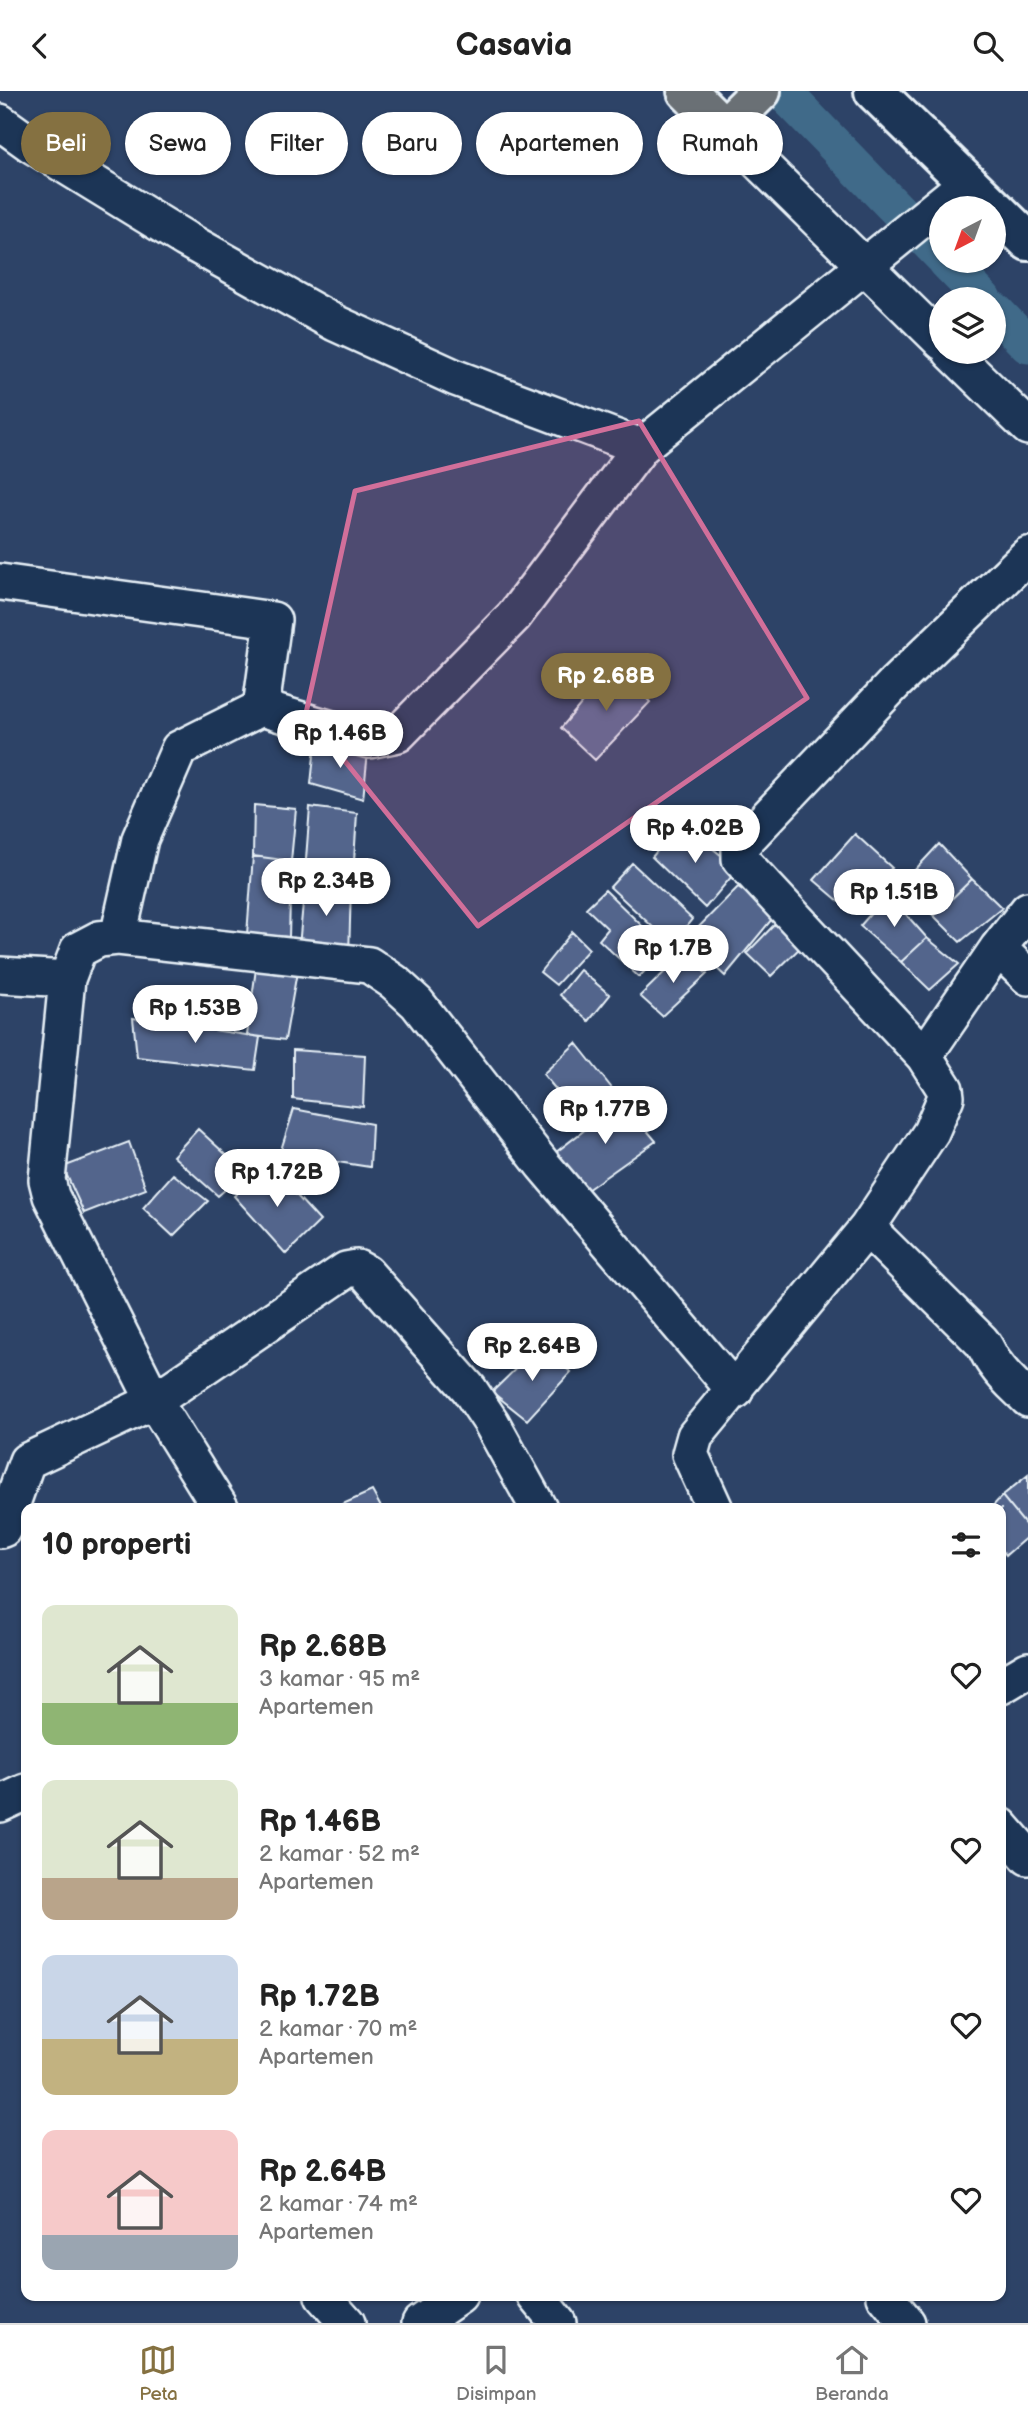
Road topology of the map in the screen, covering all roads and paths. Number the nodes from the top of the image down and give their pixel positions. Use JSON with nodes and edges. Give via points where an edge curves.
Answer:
{"nodes":[{"id":1,"x":687,"y":91,"type":"edge"},
{"id":2,"x":874,"y":91,"type":"edge"},
{"id":3,"x":742,"y":110,"type":"edge"},
{"id":4,"x":0,"y":121,"type":"edge"},
{"id":5,"x":969,"y":181,"type":"junction"},
{"id":6,"x":1028,"y":241,"type":"edge"},
{"id":7,"x":871,"y":260,"type":"junction"},
{"id":8,"x":929,"y":327,"type":"edge"},
{"id":9,"x":963,"y":364,"type":"edge"},
{"id":10,"x":1028,"y":427,"type":"edge"},
{"id":11,"x":641,"y":447,"type":"junction"},
{"id":12,"x":1028,"y":555,"type":"edge"},
{"id":13,"x":0,"y":582,"type":"edge"},
{"id":14,"x":261,"y":708,"type":"junction"},
{"id":15,"x":1028,"y":910,"type":"edge"},
{"id":16,"x":118,"y":937,"type":"junction"},
{"id":17,"x":998,"y":948,"type":"junction"},
{"id":18,"x":0,"y":975,"type":"edge"},
{"id":19,"x":1028,"y":977,"type":"edge"},
{"id":20,"x":67,"y":979,"type":"junction"},
{"id":21,"x":924,"y":1056,"type":"junction"},
{"id":22,"x":867,"y":1228,"type":"junction"},
{"id":23,"x":735,"y":1391,"type":"junction"},
{"id":24,"x":1028,"y":1399,"type":"edge"},
{"id":25,"x":155,"y":1401,"type":"junction"},
{"id":26,"x":217,"y":1503,"type":"edge"},
{"id":27,"x":536,"y":1503,"type":"edge"},
{"id":28,"x":712,"y":1503,"type":"edge"},
{"id":29,"x":0,"y":1530,"type":"edge"},
{"id":30,"x":1028,"y":1670,"type":"edge"},
{"id":31,"x":1006,"y":1683,"type":"edge"},
{"id":32,"x":21,"y":1794,"type":"edge"},
{"id":33,"x":0,"y":1804,"type":"edge"},
{"id":34,"x":1006,"y":1832,"type":"edge"},
{"id":35,"x":1028,"y":1857,"type":"edge"},
{"id":36,"x":327,"y":2301,"type":"edge"},
{"id":37,"x":452,"y":2301,"type":"edge"},
{"id":38,"x":540,"y":2301,"type":"edge"},
{"id":39,"x":889,"y":2301,"type":"edge"},
{"id":40,"x":347,"y":2323,"type":"edge"},
{"id":41,"x":420,"y":2323,"type":"edge"},
{"id":42,"x":558,"y":2323,"type":"edge"},
{"id":43,"x":907,"y":2323,"type":"edge"}],
"edges":[{"from":1,"to":3,"type":"main road"},
{"from":2,"to":5,"type":"street"},
{"from":3,"to":7,"type":"street"},
{"from":4,"to":11,"type":"street","via":[[185,239],[335,323],[456,378]]},
{"from":5,"to":6,"type":"street"},
{"from":5,"to":7,"type":"street"},
{"from":7,"to":8,"type":"street"},
{"from":7,"to":11,"type":"street"},
{"from":9,"to":10,"type":"street"},
{"from":11,"to":14,"type":"street","via":[[514,616],[398,734],[369,740]]},
{"from":12,"to":21,"type":"street","via":[[894,684],[740,846],[740,859]]},
{"from":13,"to":14,"type":"street","via":[[273,620]]},
{"from":14,"to":16,"type":"street","via":[[179,749],[141,839]]},
{"from":15,"to":17,"type":"street"},
{"from":16,"to":20,"type":"street","via":[[99,939],[78,950]]},
{"from":16,"to":23,"type":"street","via":[[369,965],[394,982],[417,1003],[543,1165]]},
{"from":17,"to":19,"type":"street"},
{"from":17,"to":21,"type":"street"},
{"from":18,"to":20,"type":"street"},
{"from":20,"to":25,"type":"street","via":[[47,1180]]},
{"from":21,"to":22,"type":"street","via":[[945,1089],[944,1105]]},
{"from":22,"to":23,"type":"street"},
{"from":22,"to":24,"type":"street","via":[[981,1341],[992,1361]]},
{"from":23,"to":28,"type":"street","via":[[695,1436],[691,1447]]},
{"from":25,"to":26,"type":"street"},
{"from":25,"to":27,"type":"street","via":[[346,1270],[357,1268],[469,1389]]},
{"from":25,"to":29,"type":"street","via":[[27,1461]]},
{"from":30,"to":31,"type":"street"},
{"from":32,"to":33,"type":"street"},
{"from":34,"to":35,"type":"street"},
{"from":36,"to":40,"type":"street"},
{"from":37,"to":41,"type":"street"},
{"from":38,"to":42,"type":"street"},
{"from":39,"to":43,"type":"street"}]}
